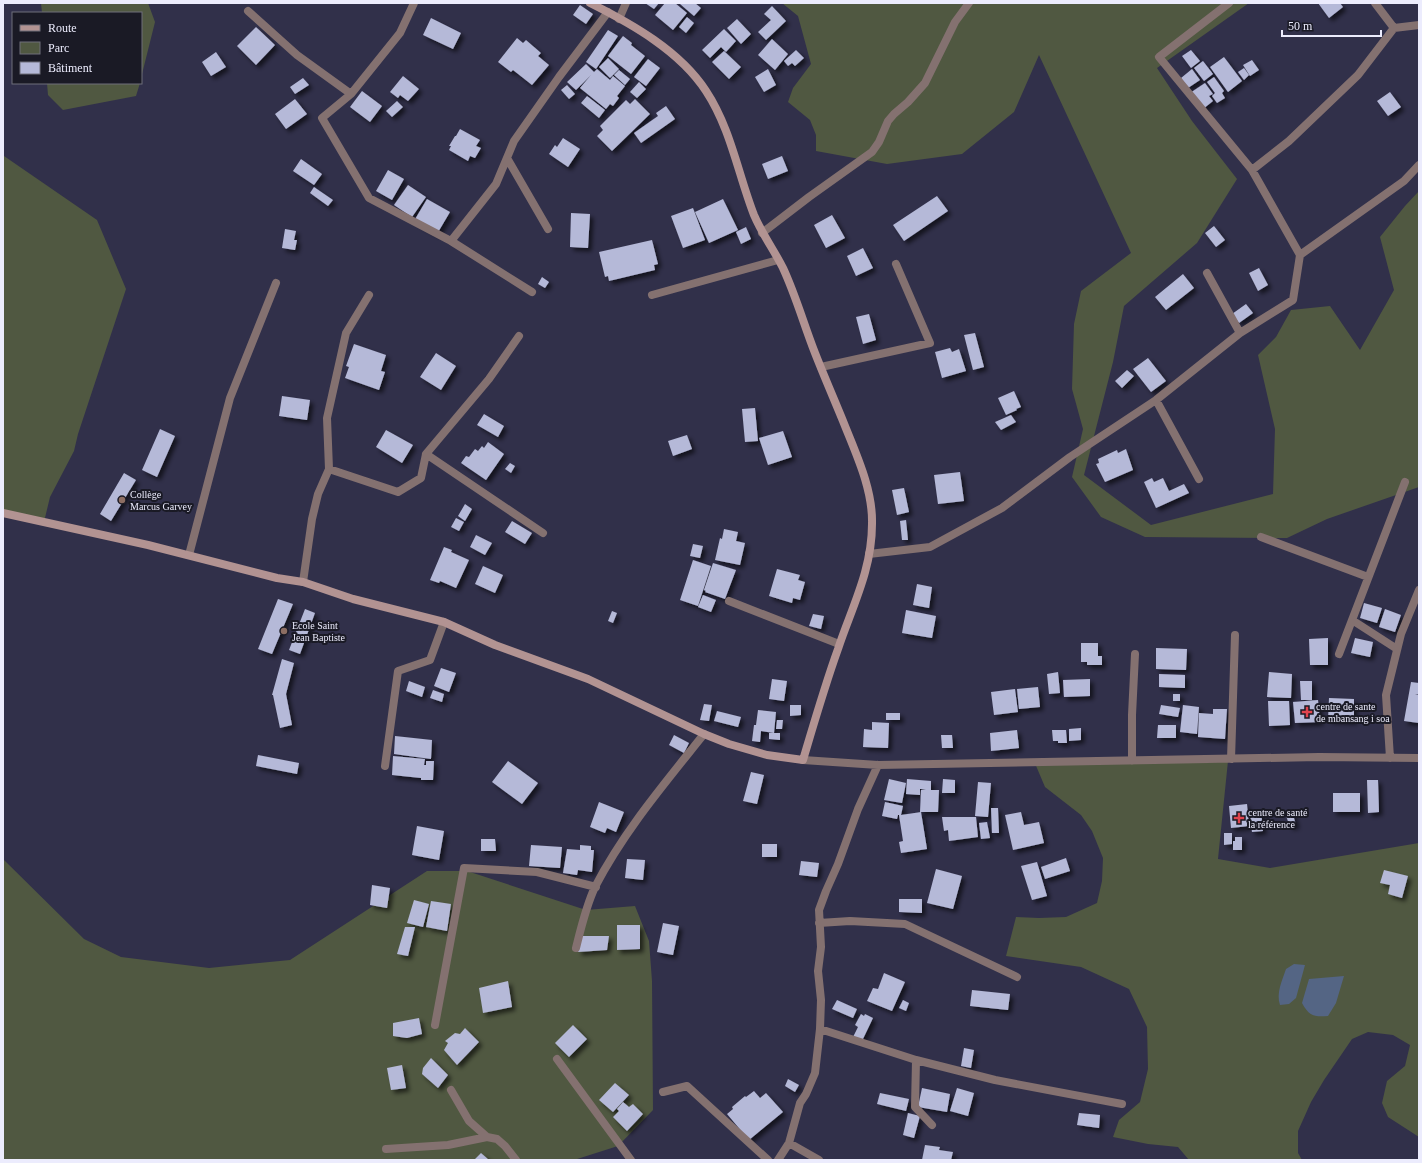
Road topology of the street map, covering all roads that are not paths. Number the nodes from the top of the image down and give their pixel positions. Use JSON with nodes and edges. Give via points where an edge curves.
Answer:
{"nodes":[{"id":1,"x":414,"y":3,"type":"edge"},
{"id":2,"x":590,"y":3,"type":"edge"},
{"id":3,"x":626,"y":3,"type":"edge"},
{"id":4,"x":969,"y":3,"type":"edge"},
{"id":5,"x":1229,"y":3,"type":"edge"},
{"id":6,"x":1375,"y":3,"type":"edge"},
{"id":7,"x":248,"y":10,"type":"dead end"},
{"id":8,"x":608,"y":12,"type":"junction"},
{"id":9,"x":619,"y":19,"type":"junction"},
{"id":10,"x":1419,"y":25,"type":"edge"},
{"id":11,"x":1394,"y":28,"type":"junction"},
{"id":12,"x":351,"y":94,"type":"junction"},
{"id":13,"x":507,"y":158,"type":"junction"},
{"id":14,"x":1419,"y":164,"type":"edge"},
{"id":15,"x":1252,"y":170,"type":"junction"},
{"id":16,"x":548,"y":229,"type":"dead end"},
{"id":17,"x":762,"y":233,"type":"junction"},
{"id":18,"x":451,"y":241,"type":"junction"},
{"id":19,"x":1300,"y":254,"type":"junction"},
{"id":20,"x":778,"y":260,"type":"junction"},
{"id":21,"x":896,"y":264,"type":"dead end"},
{"id":22,"x":1207,"y":273,"type":"dead end"},
{"id":23,"x":276,"y":283,"type":"dead end"},
{"id":24,"x":532,"y":292,"type":"dead end"},
{"id":25,"x":369,"y":295,"type":"dead end"},
{"id":26,"x":652,"y":295,"type":"dead end"},
{"id":27,"x":1240,"y":333,"type":"junction"},
{"id":28,"x":519,"y":336,"type":"dead end"},
{"id":29,"x":821,"y":367,"type":"junction"},
{"id":30,"x":1156,"y":400,"type":"junction"},
{"id":31,"x":426,"y":454,"type":"junction"},
{"id":32,"x":329,"y":469,"type":"junction"},
{"id":33,"x":1199,"y":479,"type":"dead end"},
{"id":34,"x":1405,"y":482,"type":"dead end"},
{"id":35,"x":3,"y":513,"type":"edge"},
{"id":36,"x":543,"y":533,"type":"dead end"},
{"id":37,"x":1261,"y":536,"type":"dead end"},
{"id":38,"x":869,"y":554,"type":"junction"},
{"id":39,"x":188,"y":555,"type":"junction"},
{"id":40,"x":1368,"y":577,"type":"junction"},
{"id":41,"x":303,"y":582,"type":"junction"},
{"id":42,"x":1419,"y":590,"type":"edge"},
{"id":43,"x":729,"y":601,"type":"dead end"},
{"id":44,"x":1352,"y":620,"type":"junction"},
{"id":45,"x":444,"y":622,"type":"junction"},
{"id":46,"x":1235,"y":635,"type":"dead end"},
{"id":47,"x":840,"y":644,"type":"junction"},
{"id":48,"x":1397,"y":649,"type":"junction"},
{"id":49,"x":1136,"y":654,"type":"dead end"},
{"id":50,"x":1339,"y":654,"type":"dead end"},
{"id":51,"x":704,"y":734,"type":"junction"},
{"id":52,"x":1390,"y":758,"type":"junction"},
{"id":53,"x":1419,"y":758,"type":"edge"},
{"id":54,"x":1231,"y":759,"type":"junction"},
{"id":55,"x":803,"y":760,"type":"junction"},
{"id":56,"x":1132,"y":761,"type":"junction"},
{"id":57,"x":878,"y":765,"type":"junction"},
{"id":58,"x":385,"y":766,"type":"dead end"},
{"id":59,"x":596,"y":887,"type":"junction"},
{"id":60,"x":819,"y":923,"type":"junction"},
{"id":61,"x":576,"y":948,"type":"dead end"},
{"id":62,"x":1017,"y":977,"type":"dead end"},
{"id":63,"x":435,"y":1025,"type":"dead end"},
{"id":64,"x":820,"y":1029,"type":"junction"},
{"id":65,"x":557,"y":1059,"type":"dead end"},
{"id":66,"x":916,"y":1060,"type":"junction"},
{"id":67,"x":451,"y":1090,"type":"dead end"},
{"id":68,"x":663,"y":1092,"type":"dead end"},
{"id":69,"x":1122,"y":1104,"type":"dead end"},
{"id":70,"x":932,"y":1125,"type":"dead end"},
{"id":71,"x":487,"y":1137,"type":"junction"},
{"id":72,"x":789,"y":1143,"type":"junction"},
{"id":73,"x":386,"y":1149,"type":"dead end"},
{"id":74,"x":516,"y":1160,"type":"edge"},
{"id":75,"x":631,"y":1160,"type":"edge"},
{"id":76,"x":768,"y":1160,"type":"edge"},
{"id":77,"x":778,"y":1160,"type":"edge"},
{"id":78,"x":819,"y":1160,"type":"edge"}],
"edges":[{"from":1,"to":12,"type":"street","via":[[400,33]]},
{"from":2,"to":8,"type":"street"},
{"from":3,"to":9,"type":"street"},
{"from":4,"to":17,"type":"street","via":[[955,22],[925,83],[888,121],[872,152]]},
{"from":5,"to":15,"type":"street","via":[[1159,57]]},
{"from":6,"to":11,"type":"street"},
{"from":7,"to":12,"type":"street","via":[[297,55]]},
{"from":8,"to":9,"type":"street"},
{"from":8,"to":13,"type":"street","via":[[514,141]]},
{"from":9,"to":17,"type":"street","via":[[649,36],[669,52],[690,70],[706,90],[720,114]]},
{"from":10,"to":11,"type":"street"},
{"from":11,"to":15,"type":"street","via":[[1358,75],[1289,141]]},
{"from":12,"to":18,"type":"street","via":[[322,118],[369,198]]},
{"from":13,"to":16,"type":"street"},
{"from":13,"to":18,"type":"street","via":[[496,184]]},
{"from":14,"to":19,"type":"street","via":[[1404,181]]},
{"from":15,"to":19,"type":"street"},
{"from":17,"to":20,"type":"street"},
{"from":18,"to":24,"type":"street"},
{"from":19,"to":27,"type":"street","via":[[1292,300]]},
{"from":20,"to":26,"type":"street"},
{"from":20,"to":29,"type":"street"},
{"from":21,"to":29,"type":"street","via":[[930,343]]},
{"from":22,"to":27,"type":"street"},
{"from":23,"to":39,"type":"street","via":[[230,398]]},
{"from":25,"to":32,"type":"street","via":[[346,332],[327,418]]},
{"from":27,"to":30,"type":"street"},
{"from":28,"to":31,"type":"street","via":[[488,379]]},
{"from":29,"to":38,"type":"street","via":[[854,447],[869,494],[872,524]]},
{"from":30,"to":33,"type":"street"},
{"from":30,"to":38,"type":"street","via":[[1070,457],[1002,508],[930,547]]},
{"from":31,"to":32,"type":"street","via":[[421,478],[398,492]]},
{"from":31,"to":36,"type":"street"},
{"from":32,"to":41,"type":"street","via":[[318,494],[312,519]]},
{"from":34,"to":40,"type":"street"},
{"from":35,"to":39,"type":"street"},
{"from":37,"to":40,"type":"street"},
{"from":38,"to":47,"type":"street","via":[[861,589]]},
{"from":39,"to":41,"type":"street","via":[[277,578]]},
{"from":40,"to":44,"type":"street"},
{"from":41,"to":45,"type":"street","via":[[353,599]]},
{"from":42,"to":48,"type":"street"},
{"from":43,"to":47,"type":"street"},
{"from":44,"to":48,"type":"street"},
{"from":44,"to":50,"type":"street"},
{"from":45,"to":51,"type":"street","via":[[495,645],[588,679]]},
{"from":45,"to":58,"type":"street","via":[[430,660],[398,670]]},
{"from":46,"to":54,"type":"street"},
{"from":47,"to":55,"type":"street"},
{"from":48,"to":52,"type":"street","via":[[1386,695]]},
{"from":49,"to":56,"type":"street"},
{"from":51,"to":55,"type":"street","via":[[767,755]]},
{"from":51,"to":59,"type":"street","via":[[652,799]]},
{"from":52,"to":53,"type":"street"},
{"from":52,"to":54,"type":"street"},
{"from":54,"to":56,"type":"street"},
{"from":55,"to":57,"type":"street"},
{"from":56,"to":57,"type":"street"},
{"from":57,"to":60,"type":"street","via":[[826,891],[819,910]]},
{"from":59,"to":61,"type":"street"},
{"from":59,"to":63,"type":"street","via":[[537,872],[464,868]]},
{"from":60,"to":62,"type":"street","via":[[850,921],[905,924]]},
{"from":60,"to":64,"type":"street"},
{"from":64,"to":66,"type":"street"},
{"from":64,"to":72,"type":"street","via":[[815,1073],[800,1103]]},
{"from":65,"to":75,"type":"street"},
{"from":66,"to":69,"type":"street","via":[[995,1080]]},
{"from":66,"to":70,"type":"street","via":[[915,1107]]},
{"from":67,"to":71,"type":"street","via":[[469,1120]]},
{"from":68,"to":76,"type":"street","via":[[687,1086]]},
{"from":71,"to":73,"type":"street","via":[[448,1145]]},
{"from":71,"to":74,"type":"street","via":[[497,1139]]},
{"from":72,"to":77,"type":"street"},
{"from":72,"to":78,"type":"street"}]}
